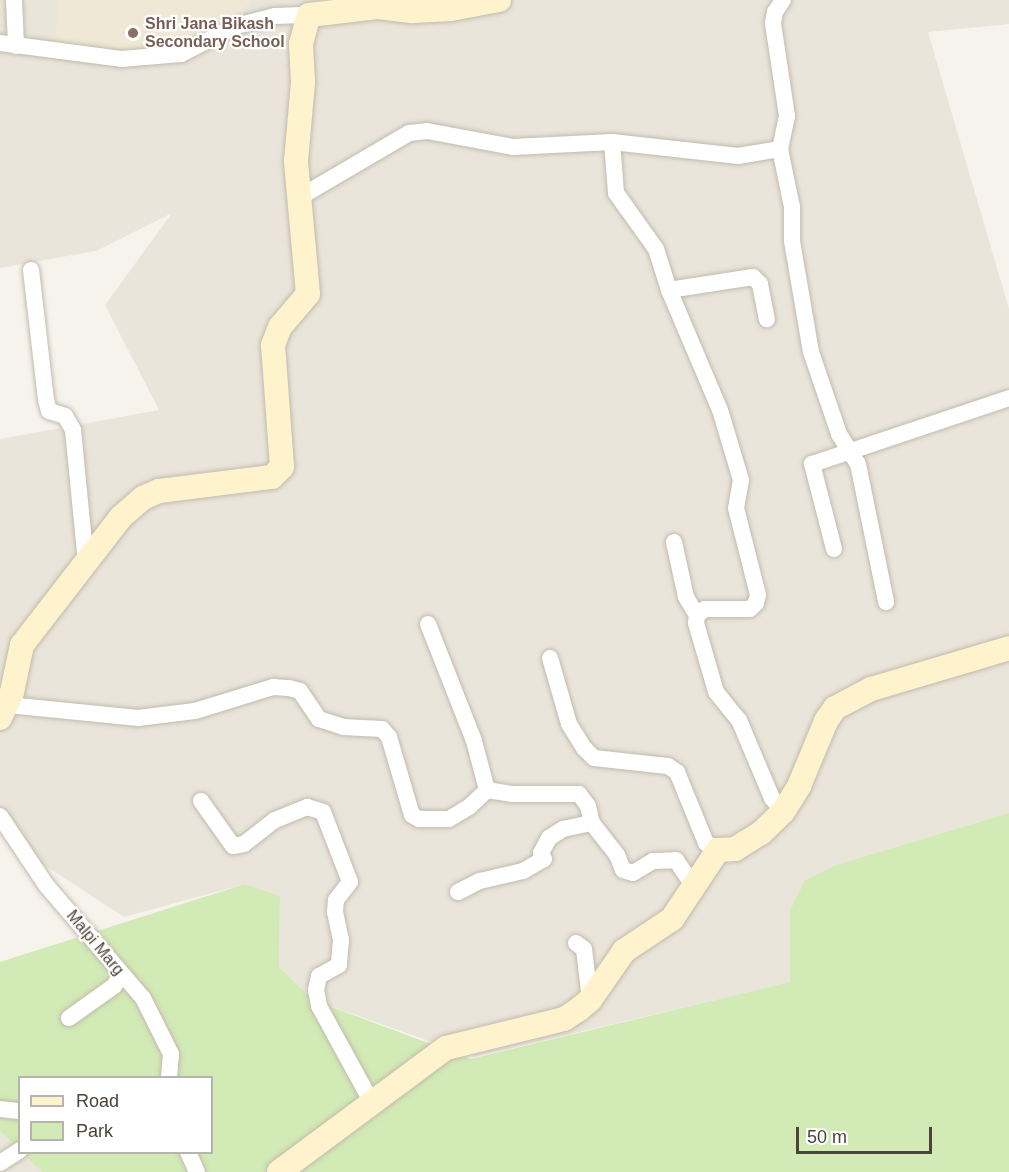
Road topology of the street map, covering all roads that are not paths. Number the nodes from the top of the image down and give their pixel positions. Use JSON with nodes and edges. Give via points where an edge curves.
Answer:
{"nodes":[{"id":1,"x":14,"y":0,"type":"edge"},
{"id":2,"x":267,"y":0,"type":"edge"},
{"id":3,"x":499,"y":0,"type":"edge"},
{"id":4,"x":783,"y":0,"type":"edge"},
{"id":5,"x":321,"y":9,"type":"edge"},
{"id":6,"x":275,"y":16,"type":"junction"},
{"id":7,"x":8,"y":44,"type":"edge"},
{"id":8,"x":612,"y":142,"type":"junction"},
{"id":9,"x":780,"y":149,"type":"junction"},
{"id":10,"x":300,"y":196,"type":"junction"},
{"id":11,"x":31,"y":270,"type":"dead end"},
{"id":12,"x":669,"y":290,"type":"junction"},
{"id":13,"x":767,"y":319,"type":"dead end"},
{"id":14,"x":1009,"y":398,"type":"edge"},
{"id":15,"x":851,"y":451,"type":"junction"},
{"id":16,"x":674,"y":542,"type":"dead end"},
{"id":17,"x":834,"y":549,"type":"dead end"},
{"id":18,"x":86,"y":563,"type":"junction"},
{"id":19,"x":886,"y":602,"type":"dead end"},
{"id":20,"x":697,"y":615,"type":"junction"},
{"id":21,"x":428,"y":624,"type":"dead end"},
{"id":22,"x":1009,"y":648,"type":"edge"},
{"id":23,"x":550,"y":658,"type":"dead end"},
{"id":24,"x":4,"y":711,"type":"edge"},
{"id":25,"x":487,"y":790,"type":"junction"},
{"id":26,"x":201,"y":801,"type":"dead end"},
{"id":27,"x":783,"y":812,"type":"junction"},
{"id":28,"x":0,"y":816,"type":"edge"},
{"id":29,"x":592,"y":824,"type":"junction"},
{"id":30,"x":718,"y":850,"type":"junction"},
{"id":31,"x":695,"y":888,"type":"junction"},
{"id":32,"x":458,"y":892,"type":"dead end"},
{"id":33,"x":576,"y":943,"type":"dead end"},
{"id":34,"x":121,"y":975,"type":"junction"},
{"id":35,"x":590,"y":999,"type":"junction"},
{"id":36,"x":69,"y":1017,"type":"dead end"},
{"id":37,"x":169,"y":1076,"type":"edge"},
{"id":38,"x":372,"y":1102,"type":"junction"},
{"id":39,"x":0,"y":1109,"type":"edge"},
{"id":40,"x":18,"y":1111,"type":"edge"},
{"id":41,"x":18,"y":1151,"type":"edge"},
{"id":42,"x":189,"y":1154,"type":"edge"},
{"id":43,"x":0,"y":1163,"type":"edge"},
{"id":44,"x":197,"y":1172,"type":"edge"},
{"id":45,"x":279,"y":1172,"type":"edge"}],
"edges":[{"from":1,"to":7,"type":"street"},
{"from":2,"to":6,"type":"street"},
{"from":3,"to":5,"type":"street","via":[[413,11],[378,7]]},
{"from":4,"to":9,"type":"street","via":[[773,23],[787,116]]},
{"from":5,"to":6,"type":"street"},
{"from":5,"to":10,"type":"street","via":[[301,44],[303,82],[296,160]]},
{"from":6,"to":7,"type":"street","via":[[236,26],[181,54],[121,58]]},
{"from":8,"to":9,"type":"street","via":[[727,156]]},
{"from":8,"to":10,"type":"street","via":[[513,147],[427,131],[409,133]]},
{"from":8,"to":12,"type":"street","via":[[616,192],[623,208],[656,249]]},
{"from":9,"to":15,"type":"street","via":[[792,207],[792,241],[811,352],[839,434]]},
{"from":10,"to":18,"type":"street","via":[[308,294],[280,327],[273,345],[282,467],[272,477],[159,491],[143,498],[121,517]]},
{"from":11,"to":18,"type":"street","via":[[46,400],[49,411],[65,416],[73,430]]},
{"from":12,"to":13,"type":"street","via":[[753,278],[760,284]]},
{"from":12,"to":20,"type":"street","via":[[723,420],[741,480],[736,508],[758,595],[750,609],[705,609]]},
{"from":14,"to":15,"type":"street"},
{"from":15,"to":17,"type":"street","via":[[812,464]]},
{"from":15,"to":19,"type":"street","via":[[866,494]]},
{"from":16,"to":20,"type":"street","via":[[686,597]]},
{"from":18,"to":24,"type":"street","via":[[22,645]]},
{"from":20,"to":27,"type":"street","via":[[716,693],[739,720],[772,798]]},
{"from":21,"to":25,"type":"street","via":[[474,741]]},
{"from":22,"to":27,"type":"street","via":[[871,689],[835,708],[800,786]]},
{"from":23,"to":30,"type":"street","via":[[569,724],[584,748],[594,758],[668,766],[677,772],[706,843]]},
{"from":24,"to":25,"type":"street","via":[[138,718],[195,711],[273,687],[288,688],[300,691],[320,719],[343,727],[382,729],[389,737],[412,815],[419,819],[449,819]]},
{"from":25,"to":29,"type":"street","via":[[579,794],[588,806]]},
{"from":26,"to":38,"type":"street","via":[[232,846],[244,844],[275,820],[307,807],[322,812],[350,882],[336,900],[339,965],[320,976],[316,990],[319,1006]]},
{"from":27,"to":30,"type":"street","via":[[761,833],[735,849]]},
{"from":28,"to":34,"type":"street","name":"Malpi Marg","via":[[46,885]]},
{"from":29,"to":31,"type":"street","via":[[617,855],[623,870],[633,873],[654,861],[676,860]]},
{"from":29,"to":32,"type":"street","via":[[563,829],[549,838],[541,853],[544,859],[523,871],[480,881]]},
{"from":30,"to":31,"type":"street"},
{"from":31,"to":35,"type":"street","via":[[672,919],[612,963]]},
{"from":33,"to":35,"type":"street","via":[[584,949]]},
{"from":34,"to":36,"type":"street","via":[[114,986]]},
{"from":34,"to":37,"type":"street","name":"Malpi Marg","via":[[143,998],[171,1054]]},
{"from":35,"to":38,"type":"street","via":[[564,1019],[446,1048]]},
{"from":38,"to":45,"type":"street"},
{"from":39,"to":40,"type":"street"},
{"from":41,"to":43,"type":"street"},
{"from":42,"to":44,"type":"street"}]}
